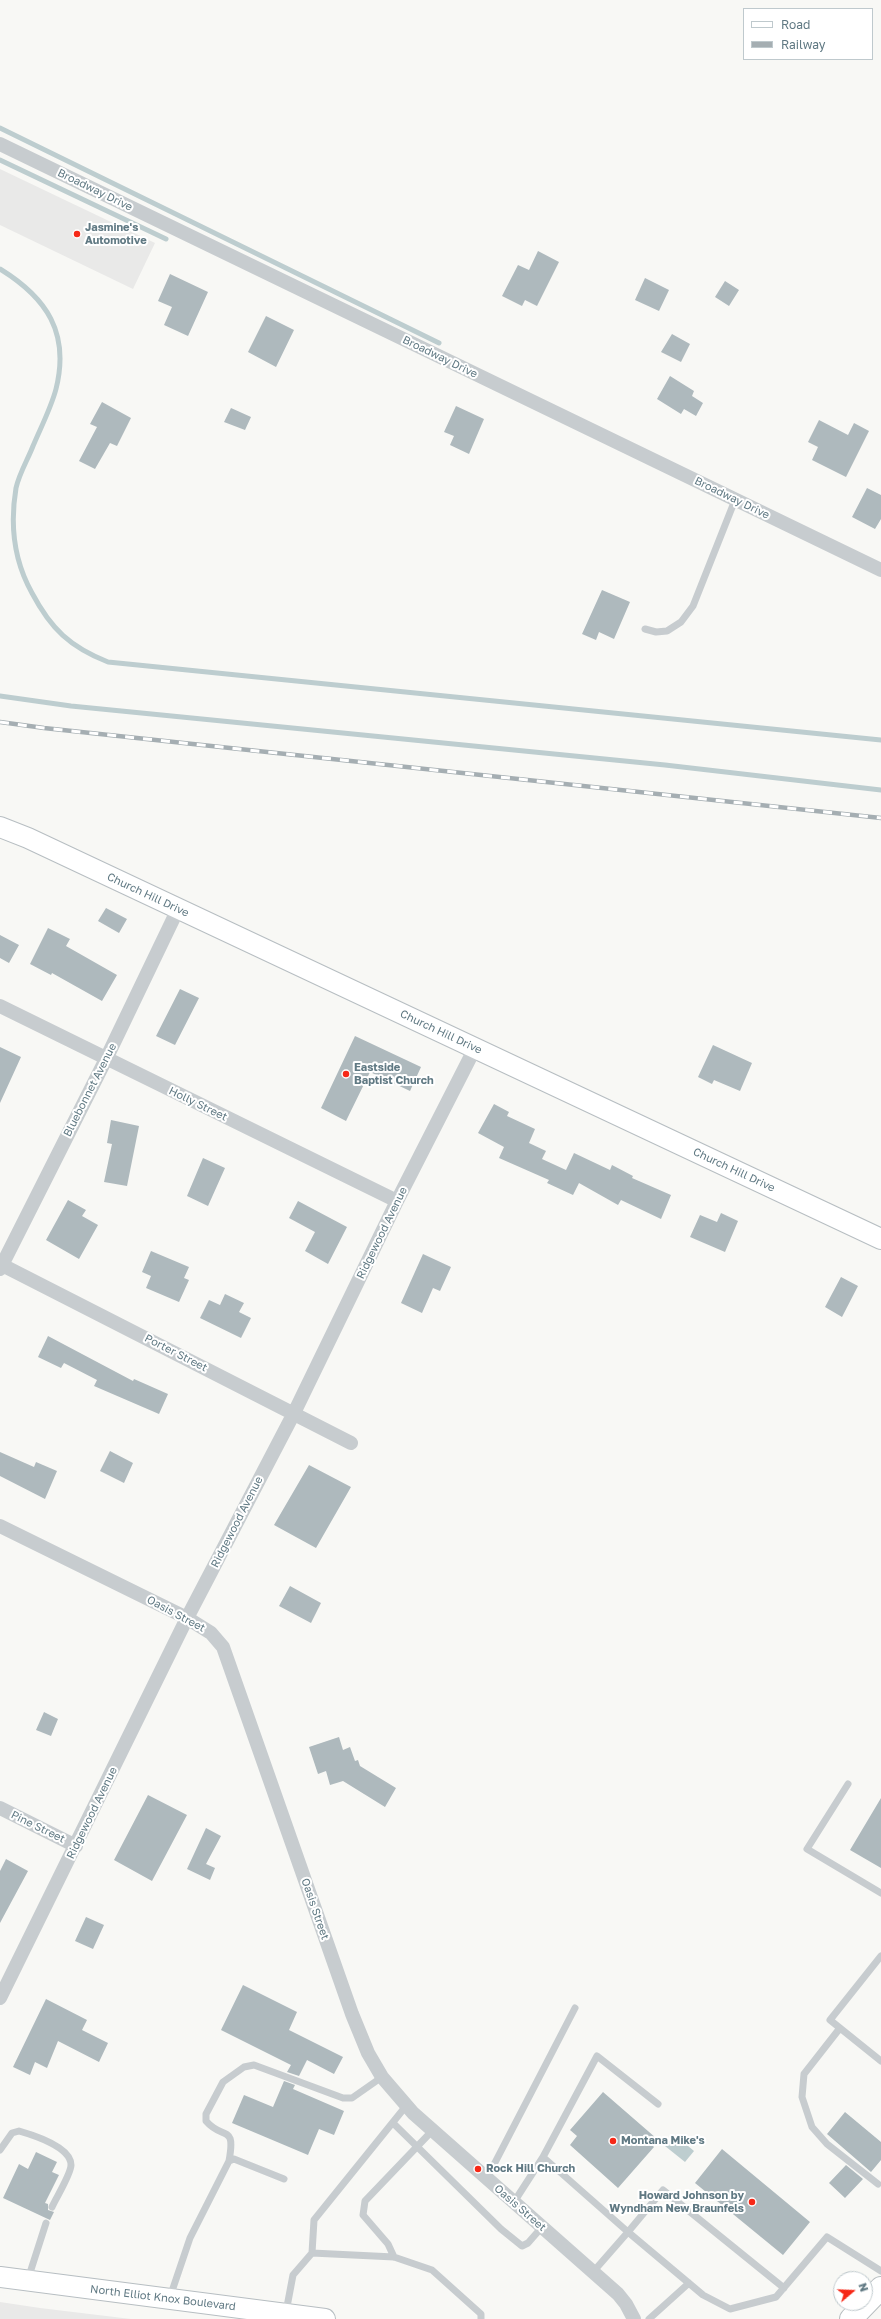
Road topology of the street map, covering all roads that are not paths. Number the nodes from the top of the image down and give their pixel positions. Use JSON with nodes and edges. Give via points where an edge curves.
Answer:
{"nodes":[{"id":1,"x":0,"y":144,"type":"edge"},
{"id":2,"x":735,"y":500,"type":"junction"},
{"id":3,"x":881,"y":570,"type":"edge"},
{"id":4,"x":645,"y":629,"type":"dead end"},
{"id":5,"x":0,"y":828,"type":"edge"},
{"id":6,"x":178,"y":909,"type":"junction"},
{"id":7,"x":0,"y":1006,"type":"edge"},
{"id":8,"x":475,"y":1048,"type":"junction"},
{"id":9,"x":106,"y":1059,"type":"junction"},
{"id":10,"x":397,"y":1201,"type":"junction"},
{"id":11,"x":881,"y":1239,"type":"edge"},
{"id":12,"x":1,"y":1266,"type":"edge"},
{"id":13,"x":294,"y":1413,"type":"junction"},
{"id":14,"x":351,"y":1443,"type":"dead end"},
{"id":15,"x":0,"y":1526,"type":"edge"},
{"id":16,"x":187,"y":1618,"type":"junction"},
{"id":17,"x":848,"y":1784,"type":"dead end"},
{"id":18,"x":0,"y":1808,"type":"edge"},
{"id":19,"x":76,"y":1846,"type":"junction"},
{"id":20,"x":881,"y":1893,"type":"edge"},
{"id":21,"x":881,"y":1956,"type":"edge"},
{"id":22,"x":0,"y":1998,"type":"edge"},
{"id":23,"x":575,"y":2008,"type":"dead end"},
{"id":24,"x":840,"y":2028,"type":"junction"},
{"id":25,"x":881,"y":2061,"type":"edge"},
{"id":26,"x":382,"y":2077,"type":"junction"},
{"id":27,"x":658,"y":2104,"type":"dead end"},
{"id":28,"x":406,"y":2106,"type":"junction"},
{"id":29,"x":393,"y":2123,"type":"junction"},
{"id":30,"x":432,"y":2131,"type":"junction"},
{"id":31,"x":418,"y":2146,"type":"junction"},
{"id":32,"x":0,"y":2150,"type":"edge"},
{"id":33,"x":543,"y":2157,"type":"junction"},
{"id":34,"x":229,"y":2161,"type":"junction"},
{"id":35,"x":487,"y":2178,"type":"junction"},
{"id":36,"x":284,"y":2179,"type":"dead end"},
{"id":37,"x":880,"y":2183,"type":"edge"},
{"id":38,"x":514,"y":2202,"type":"junction"},
{"id":39,"x":52,"y":2207,"type":"dead end"},
{"id":40,"x":46,"y":2223,"type":"dead end"},
{"id":41,"x":542,"y":2227,"type":"junction"},
{"id":42,"x":628,"y":2232,"type":"junction"},
{"id":43,"x":312,"y":2253,"type":"junction"},
{"id":44,"x":394,"y":2257,"type":"junction"},
{"id":45,"x":881,"y":2271,"type":"edge"},
{"id":46,"x":593,"y":2272,"type":"junction"},
{"id":47,"x":0,"y":2277,"type":"edge"},
{"id":48,"x":28,"y":2281,"type":"junction"},
{"id":49,"x":688,"y":2283,"type":"junction"},
{"id":50,"x":784,"y":2288,"type":"junction"},
{"id":51,"x":881,"y":2288,"type":"edge"},
{"id":52,"x":169,"y":2299,"type":"junction"},
{"id":53,"x":285,"y":2314,"type":"junction"},
{"id":54,"x":325,"y":2319,"type":"edge"},
{"id":55,"x":480,"y":2319,"type":"edge"},
{"id":56,"x":634,"y":2319,"type":"edge"},
{"id":57,"x":649,"y":2319,"type":"edge"},
{"id":58,"x":851,"y":2319,"type":"edge"}],
"edges":[{"from":1,"to":2,"type":"street","name":"Broadway Drive"},
{"from":2,"to":3,"type":"street","name":"Broadway Drive"},
{"from":2,"to":4,"type":"lane","via":[[693,606],[681,622],[667,631]]},
{"from":5,"to":6,"type":"street","name":"Church Hill Drive","via":[[28,838]]},
{"from":6,"to":8,"type":"street","name":"Church Hill Drive"},
{"from":6,"to":9,"type":"street","name":"Bluebonnet Avenue"},
{"from":7,"to":9,"type":"street","name":"Holly Street"},
{"from":8,"to":10,"type":"street","name":"Ridgewood Avenue"},
{"from":8,"to":11,"type":"street","name":"Church Hill Drive"},
{"from":9,"to":10,"type":"street","name":"Holly Street"},
{"from":9,"to":12,"type":"street","name":"Bluebonnet Avenue"},
{"from":10,"to":13,"type":"street","name":"Ridgewood Avenue"},
{"from":12,"to":13,"type":"street","name":"Porter Street"},
{"from":13,"to":14,"type":"street","name":"Porter Street"},
{"from":13,"to":16,"type":"street","name":"Ridgewood Avenue"},
{"from":15,"to":16,"type":"street","name":"Oasis Street"},
{"from":16,"to":19,"type":"street","name":"Ridgewood Avenue"},
{"from":16,"to":26,"type":"street","name":"Oasis Street","via":[[211,1633],[223,1647],[230,1661],[352,2014],[368,2053]]},
{"from":17,"to":20,"type":"lane","via":[[807,1849]]},
{"from":18,"to":19,"type":"street","name":"Pine Street"},
{"from":19,"to":22,"type":"street","name":"Ridgewood Avenue"},
{"from":21,"to":24,"type":"lane","via":[[830,2020]]},
{"from":23,"to":35,"type":"lane"},
{"from":24,"to":25,"type":"lane"},
{"from":24,"to":37,"type":"lane","via":[[804,2074],[802,2096],[812,2127],[827,2144]]},
{"from":26,"to":28,"type":"street","name":"Oasis Street"},
{"from":26,"to":34,"type":"lane","via":[[352,2098],[343,2098],[260,2066],[244,2067],[223,2082],[206,2114],[206,2121],[210,2126],[228,2134],[232,2139]]},
{"from":27,"to":33,"type":"lane","via":[[597,2056]]},
{"from":28,"to":29,"type":"lane"},
{"from":28,"to":30,"type":"street","name":"Oasis Street"},
{"from":29,"to":31,"type":"lane"},
{"from":29,"to":43,"type":"lane","via":[[314,2220]]},
{"from":30,"to":31,"type":"lane"},
{"from":30,"to":35,"type":"street","name":"Oasis Street"},
{"from":31,"to":41,"type":"lane","via":[[522,2246]]},
{"from":31,"to":44,"type":"lane","via":[[365,2201],[363,2215],[388,2244]]},
{"from":32,"to":39,"type":"lane","via":[[12,2133],[19,2131],[58,2147],[68,2156],[71,2165]]},
{"from":33,"to":38,"type":"lane"},
{"from":33,"to":42,"type":"lane"},
{"from":34,"to":36,"type":"lane","via":[[234,2159]]},
{"from":34,"to":52,"type":"lane","via":[[190,2238]]},
{"from":35,"to":38,"type":"street","name":"Oasis Street"},
{"from":38,"to":41,"type":"street","name":"Oasis Street"},
{"from":40,"to":48,"type":"lane"},
{"from":41,"to":46,"type":"street","name":"Oasis Street"},
{"from":42,"to":46,"type":"lane"},
{"from":42,"to":49,"type":"lane"},
{"from":42,"to":50,"type":"lane","via":[[663,2190]]},
{"from":43,"to":44,"type":"lane"},
{"from":43,"to":53,"type":"lane","via":[[293,2275]]},
{"from":44,"to":55,"type":"lane","via":[[432,2270],[481,2314]]},
{"from":45,"to":50,"type":"lane","via":[[828,2237]]},
{"from":46,"to":56,"type":"street","name":"Oasis Street","via":[[626,2304]]},
{"from":47,"to":48,"type":"street","name":"North Elliot Knox Boulevard"},
{"from":48,"to":52,"type":"street","name":"North Elliot Knox Boulevard"},
{"from":49,"to":50,"type":"lane","via":[[703,2295],[730,2309],[776,2297]]},
{"from":49,"to":57,"type":"lane"},
{"from":51,"to":58,"type":"main road"},
{"from":52,"to":53,"type":"street","name":"North Elliot Knox Boulevard"},
{"from":53,"to":54,"type":"street","name":"North Elliot Knox Boulevard"}]}
